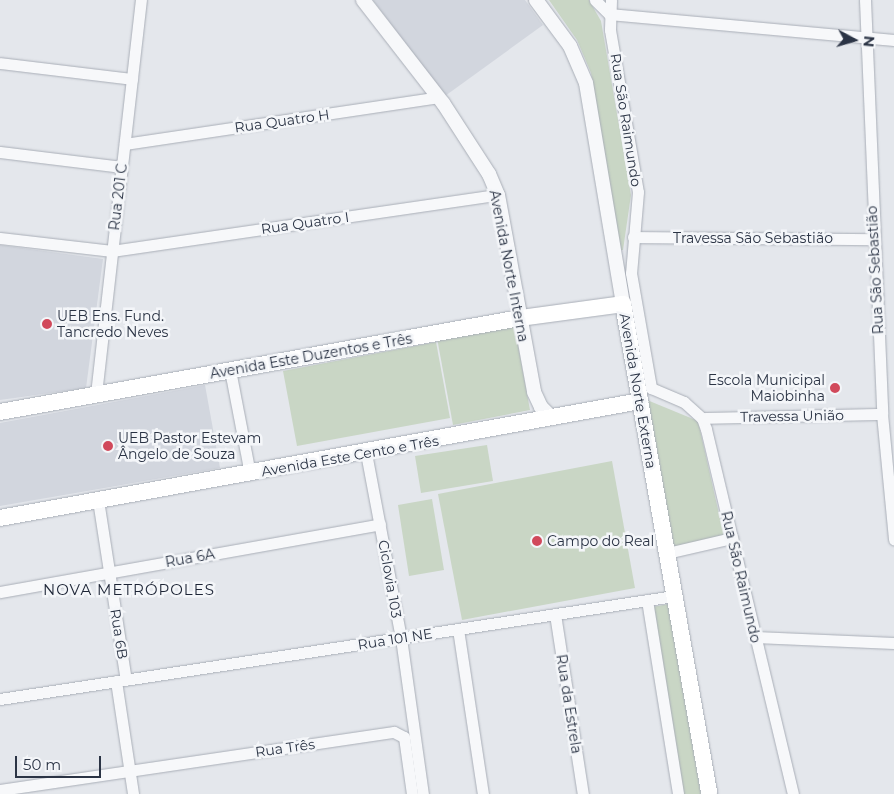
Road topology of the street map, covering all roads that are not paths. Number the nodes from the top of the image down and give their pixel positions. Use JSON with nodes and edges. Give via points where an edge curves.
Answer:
{"nodes":[{"id":1,"x":141,"y":0,"type":"edge"},
{"id":2,"x":363,"y":0,"type":"edge"},
{"id":3,"x":536,"y":0,"type":"edge"},
{"id":4,"x":594,"y":0,"type":"edge"},
{"id":5,"x":611,"y":0,"type":"edge"},
{"id":6,"x":865,"y":0,"type":"edge"},
{"id":7,"x":609,"y":14,"type":"junction"},
{"id":8,"x":866,"y":38,"type":"junction"},
{"id":9,"x":894,"y":40,"type":"edge"},
{"id":10,"x":0,"y":63,"type":"edge"},
{"id":11,"x":132,"y":79,"type":"junction"},
{"id":12,"x":439,"y":97,"type":"junction"},
{"id":13,"x":124,"y":144,"type":"junction"},
{"id":14,"x":0,"y":152,"type":"edge"},
{"id":15,"x":122,"y":166,"type":"junction"},
{"id":16,"x":498,"y":195,"type":"junction"},
{"id":17,"x":633,"y":237,"type":"junction"},
{"id":18,"x":0,"y":238,"type":"edge"},
{"id":19,"x":873,"y":239,"type":"junction"},
{"id":20,"x":112,"y":251,"type":"junction"},
{"id":21,"x":623,"y":304,"type":"junction"},
{"id":22,"x":520,"y":318,"type":"junction"},
{"id":23,"x":230,"y":370,"type":"junction"},
{"id":24,"x":643,"y":393,"type":"junction"},
{"id":25,"x":96,"y":394,"type":"junction"},
{"id":26,"x":0,"y":412,"type":"edge"},
{"id":27,"x":882,"y":414,"type":"junction"},
{"id":28,"x":552,"y":418,"type":"junction"},
{"id":29,"x":702,"y":418,"type":"junction"},
{"id":30,"x":366,"y":453,"type":"junction"},
{"id":31,"x":250,"y":474,"type":"junction"},
{"id":32,"x":98,"y":500,"type":"junction"},
{"id":33,"x":0,"y":518,"type":"edge"},
{"id":34,"x":380,"y":524,"type":"junction"},
{"id":35,"x":732,"y":538,"type":"junction"},
{"id":36,"x":894,"y":539,"type":"edge"},
{"id":37,"x":667,"y":553,"type":"junction"},
{"id":38,"x":109,"y":572,"type":"junction"},
{"id":39,"x":0,"y":592,"type":"edge"},
{"id":40,"x":674,"y":596,"type":"junction"},
{"id":41,"x":647,"y":600,"type":"junction"},
{"id":42,"x":555,"y":614,"type":"junction"},
{"id":43,"x":458,"y":629,"type":"junction"},
{"id":44,"x":755,"y":637,"type":"junction"},
{"id":45,"x":400,"y":638,"type":"junction"},
{"id":46,"x":894,"y":643,"type":"edge"},
{"id":47,"x":121,"y":680,"type":"junction"},
{"id":48,"x":0,"y":699,"type":"edge"},
{"id":49,"x":129,"y":771,"type":"junction"},
{"id":50,"x":415,"y":771,"type":"junction"},
{"id":51,"x":0,"y":790,"type":"edge"},
{"id":52,"x":133,"y":794,"type":"edge"},
{"id":53,"x":412,"y":794,"type":"edge"},
{"id":54,"x":424,"y":794,"type":"edge"},
{"id":55,"x":483,"y":794,"type":"edge"},
{"id":56,"x":583,"y":794,"type":"edge"},
{"id":57,"x":678,"y":794,"type":"edge"},
{"id":58,"x":708,"y":794,"type":"edge"},
{"id":59,"x":793,"y":794,"type":"edge"}],
"edges":[{"from":1,"to":11,"type":"street","name":"Rua 201 C"},
{"from":2,"to":12,"type":"street","name":"Avenida Norte Interna"},
{"from":3,"to":21,"type":"street","name":"Avenida Norte Externa","via":[[570,46],[586,83]]},
{"from":4,"to":7,"type":"street"},
{"from":5,"to":7,"type":"street","name":"Rua São Raimundo"},
{"from":6,"to":8,"type":"street","name":"Rua São Sebastião"},
{"from":7,"to":8,"type":"street"},
{"from":7,"to":17,"type":"street","name":"Rua São Raimundo","via":[[637,179]]},
{"from":8,"to":9,"type":"street"},
{"from":8,"to":19,"type":"street","name":"Rua São Sebastião"},
{"from":10,"to":11,"type":"street"},
{"from":11,"to":13,"type":"street","name":"Rua 201 C"},
{"from":12,"to":13,"type":"street","name":"Rua Quatro H"},
{"from":12,"to":16,"type":"street","name":"Avenida Norte Interna","via":[[479,156]]},
{"from":13,"to":15,"type":"street","name":"Rua 201 C"},
{"from":14,"to":15,"type":"street"},
{"from":15,"to":20,"type":"street","name":"Rua 201 C"},
{"from":16,"to":20,"type":"street","name":"Rua Quatro I"},
{"from":16,"to":22,"type":"street","name":"Avenida Norte Interna"},
{"from":17,"to":19,"type":"street","name":"Travessa São Sebastião"},
{"from":17,"to":24,"type":"street","name":"Rua São Raimundo","via":[[631,273]]},
{"from":18,"to":20,"type":"street","name":"Rua Quatro I"},
{"from":19,"to":27,"type":"street","name":"Rua São Sebastião"},
{"from":20,"to":25,"type":"street","name":"Rua 201 C"},
{"from":21,"to":22,"type":"main road","name":"Avenida Este Duzentos e Três"},
{"from":21,"to":24,"type":"main road","name":"Avenida Norte Externa"},
{"from":22,"to":23,"type":"main road","name":"Avenida Este Duzentos e Três"},
{"from":22,"to":28,"type":"street","name":"Avenida Norte Interna","via":[[534,392],[541,407]]},
{"from":23,"to":25,"type":"main road","name":"Avenida Este Duzentos e Três"},
{"from":23,"to":31,"type":"street"},
{"from":24,"to":28,"type":"main road","name":"Avenida Este Cento e Três"},
{"from":24,"to":29,"type":"street","via":[[684,402]]},
{"from":24,"to":37,"type":"main road","name":"Avenida Norte Externa"},
{"from":25,"to":26,"type":"main road","name":"Avenida Este Duzentos e Três"},
{"from":27,"to":29,"type":"street","name":"Travessa União"},
{"from":27,"to":36,"type":"street","name":"Rua São Sebastião"},
{"from":28,"to":30,"type":"main road","name":"Avenida Este Cento e Três"},
{"from":29,"to":35,"type":"street","name":"Rua São Raimundo"},
{"from":30,"to":31,"type":"main road","name":"Avenida Este Cento e Três"},
{"from":30,"to":34,"type":"street","name":"Ciclovia 103"},
{"from":31,"to":32,"type":"main road","name":"Avenida Este Cento e Três"},
{"from":32,"to":33,"type":"main road","name":"Avenida Este Cento e Três"},
{"from":32,"to":38,"type":"street","name":"Rua 6B"},
{"from":34,"to":38,"type":"street","name":"Rua 6A"},
{"from":34,"to":45,"type":"street","name":"Ciclovia 103"},
{"from":35,"to":37,"type":"street"},
{"from":35,"to":44,"type":"street","name":"Rua São Raimundo"},
{"from":37,"to":40,"type":"main road","name":"Avenida Norte Externa"},
{"from":38,"to":39,"type":"street","name":"Rua 6A"},
{"from":38,"to":47,"type":"street","name":"Rua 6B"},
{"from":40,"to":41,"type":"street","name":"Rua 101 NE"},
{"from":40,"to":58,"type":"main road","name":"Avenida Norte Externa"},
{"from":41,"to":42,"type":"street","name":"Rua 101 NE"},
{"from":41,"to":57,"type":"street"},
{"from":42,"to":43,"type":"street","name":"Rua 101 NE"},
{"from":42,"to":56,"type":"street","name":"Rua da Estrela"},
{"from":43,"to":45,"type":"street","name":"Rua 101 NE"},
{"from":43,"to":55,"type":"street"},
{"from":44,"to":46,"type":"street"},
{"from":44,"to":59,"type":"street","name":"Rua São Raimundo"},
{"from":45,"to":47,"type":"street","name":"Rua 101 NE"},
{"from":45,"to":50,"type":"street","name":"Ciclovia 103"},
{"from":47,"to":48,"type":"street","name":"Rua 101 NE"},
{"from":47,"to":49,"type":"street"},
{"from":49,"to":50,"type":"street","name":"Rua Três","via":[[394,732],[404,737]]},
{"from":49,"to":51,"type":"street","name":"Rua Três"},
{"from":49,"to":52,"type":"street"},
{"from":50,"to":53,"type":"street"},
{"from":50,"to":54,"type":"street","name":"Ciclovia 103"}]}
